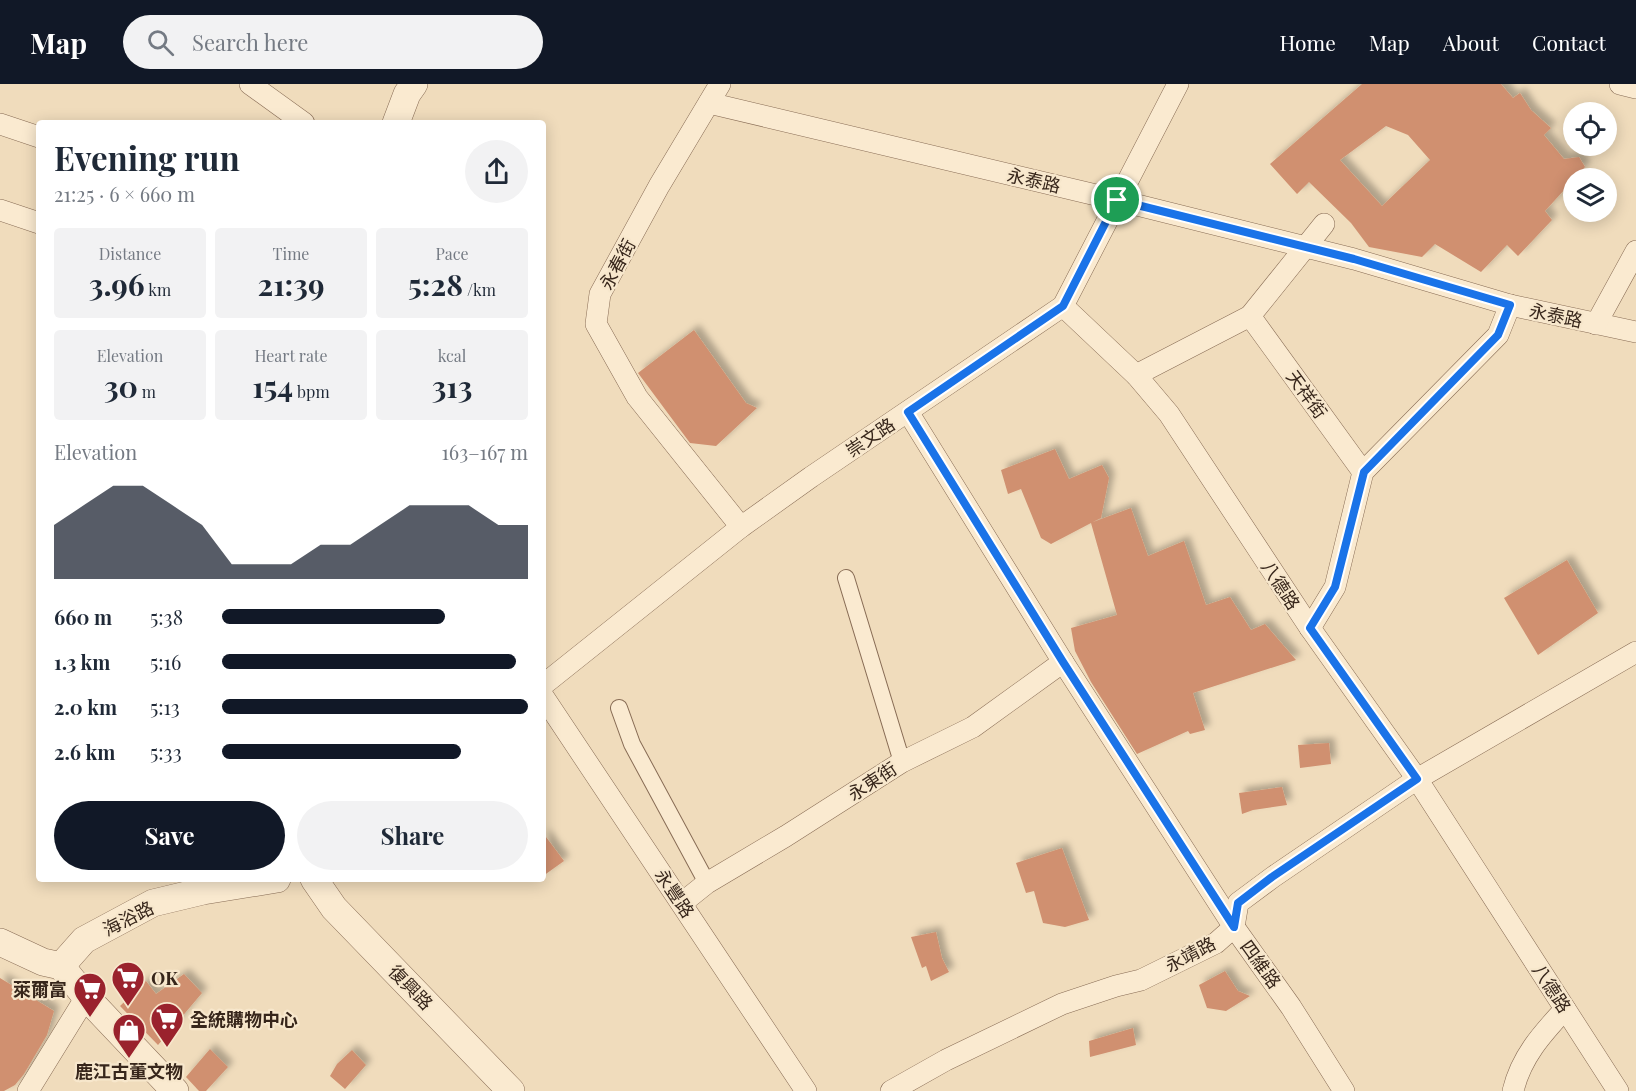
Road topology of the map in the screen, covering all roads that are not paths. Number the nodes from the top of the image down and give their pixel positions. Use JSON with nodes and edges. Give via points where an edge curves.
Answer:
{"nodes":[{"id":1,"x":250,"y":84,"type":"edge"},
{"id":2,"x":720,"y":84,"type":"edge"},
{"id":3,"x":1178,"y":84,"type":"edge"},
{"id":4,"x":1620,"y":84,"type":"edge"},
{"id":5,"x":405,"y":87,"type":"edge"},
{"id":6,"x":1636,"y":88,"type":"edge"},
{"id":7,"x":709,"y":103,"type":"junction"},
{"id":8,"x":300,"y":120,"type":"edge"},
{"id":9,"x":397,"y":120,"type":"edge"},
{"id":10,"x":0,"y":124,"type":"edge"},
{"id":11,"x":36,"y":136,"type":"edge"},
{"id":12,"x":1117,"y":200,"type":"junction"},
{"id":13,"x":0,"y":210,"type":"edge"},
{"id":14,"x":36,"y":222,"type":"edge"},
{"id":15,"x":1324,"y":224,"type":"dead end"},
{"id":16,"x":1305,"y":247,"type":"junction"},
{"id":17,"x":1636,"y":251,"type":"edge"},
{"id":18,"x":1510,"y":305,"type":"junction"},
{"id":19,"x":1063,"y":306,"type":"junction"},
{"id":20,"x":1250,"y":316,"type":"junction"},
{"id":21,"x":1596,"y":324,"type":"junction"},
{"id":22,"x":1636,"y":332,"type":"edge"},
{"id":23,"x":1136,"y":375,"type":"junction"},
{"id":24,"x":908,"y":412,"type":"junction"},
{"id":25,"x":1364,"y":472,"type":"junction"},
{"id":26,"x":741,"y":527,"type":"junction"},
{"id":27,"x":846,"y":578,"type":"dead end"},
{"id":28,"x":1310,"y":628,"type":"junction"},
{"id":29,"x":1636,"y":652,"type":"edge"},
{"id":30,"x":1063,"y":662,"type":"junction"},
{"id":31,"x":546,"y":683,"type":"edge"},
{"id":32,"x":546,"y":700,"type":"edge"},
{"id":33,"x":619,"y":708,"type":"dead end"},
{"id":34,"x":902,"y":762,"type":"junction"},
{"id":35,"x":1417,"y":779,"type":"junction"},
{"id":36,"x":258,"y":882,"type":"edge"},
{"id":37,"x":316,"y":882,"type":"edge"},
{"id":38,"x":707,"y":883,"type":"junction"},
{"id":39,"x":682,"y":903,"type":"junction"},
{"id":40,"x":1234,"y":927,"type":"junction"},
{"id":41,"x":0,"y":942,"type":"edge"},
{"id":42,"x":61,"y":966,"type":"junction"},
{"id":43,"x":86,"y":998,"type":"junction"},
{"id":44,"x":1565,"y":1009,"type":"junction"},
{"id":45,"x":28,"y":1091,"type":"edge"},
{"id":46,"x":175,"y":1091,"type":"edge"},
{"id":47,"x":511,"y":1091,"type":"edge"},
{"id":48,"x":806,"y":1091,"type":"edge"},
{"id":49,"x":891,"y":1091,"type":"edge"},
{"id":50,"x":1344,"y":1091,"type":"edge"},
{"id":51,"x":1513,"y":1091,"type":"edge"},
{"id":52,"x":1618,"y":1091,"type":"edge"}],
"edges":[{"from":1,"to":8,"type":"street"},
{"from":2,"to":7,"type":"street","name":"永春街"},
{"from":3,"to":12,"type":"street","name":"崇文路"},
{"from":4,"to":6,"type":"street"},
{"from":5,"to":9,"type":"street"},
{"from":7,"to":12,"type":"street","name":"永泰路"},
{"from":7,"to":26,"type":"street","name":"永春街","via":[[600,294],[596,324],[637,396]]},
{"from":10,"to":11,"type":"street"},
{"from":12,"to":16,"type":"street","name":"永泰路"},
{"from":12,"to":19,"type":"street","name":"崇文路"},
{"from":13,"to":14,"type":"street"},
{"from":15,"to":16,"type":"street"},
{"from":16,"to":18,"type":"street","name":"永泰路"},
{"from":16,"to":20,"type":"street"},
{"from":17,"to":21,"type":"street"},
{"from":18,"to":21,"type":"street","name":"永泰路"},
{"from":18,"to":25,"type":"street","via":[[1498,335]]},
{"from":19,"to":23,"type":"street","name":"八德路"},
{"from":19,"to":24,"type":"street","name":"崇文路"},
{"from":20,"to":23,"type":"street"},
{"from":20,"to":25,"type":"street","name":"天祥街"},
{"from":21,"to":22,"type":"street","name":"永泰路"},
{"from":23,"to":28,"type":"street","name":"八德路","via":[[1169,414]]},
{"from":24,"to":26,"type":"street","name":"崇文路"},
{"from":24,"to":30,"type":"street","name":"四維路"},
{"from":25,"to":28,"type":"street","via":[[1335,587]]},
{"from":26,"to":31,"type":"street","name":"崇文路"},
{"from":27,"to":34,"type":"street"},
{"from":28,"to":35,"type":"street","name":"八德路"},
{"from":29,"to":35,"type":"street","name":"永靖路"},
{"from":30,"to":34,"type":"street","name":"永東街","via":[[973,727]]},
{"from":30,"to":40,"type":"street","name":"四維路"},
{"from":32,"to":39,"type":"street","name":"永豐路"},
{"from":33,"to":38,"type":"street","via":[[632,744]]},
{"from":34,"to":38,"type":"street","name":"永東街"},
{"from":35,"to":40,"type":"street","name":"永靖路","via":[[1238,903]]},
{"from":35,"to":44,"type":"street","name":"八德路"},
{"from":36,"to":42,"type":"street","name":"海浴路","via":[[153,903],[84,940]]},
{"from":37,"to":47,"type":"street","name":"復興路","via":[[334,908]]},
{"from":38,"to":39,"type":"street","name":"永東街"},
{"from":39,"to":48,"type":"street","name":"永豐路"},
{"from":40,"to":49,"type":"street","name":"永靖路","via":[[1216,943],[1141,980],[1062,1004]]},
{"from":40,"to":50,"type":"street","name":"四維路"},
{"from":41,"to":42,"type":"street"},
{"from":42,"to":43,"type":"street"},
{"from":43,"to":45,"type":"street"},
{"from":43,"to":46,"type":"street"},
{"from":44,"to":51,"type":"street","via":[[1535,1043],[1517,1073]]},
{"from":44,"to":52,"type":"street","name":"八德路"}]}
